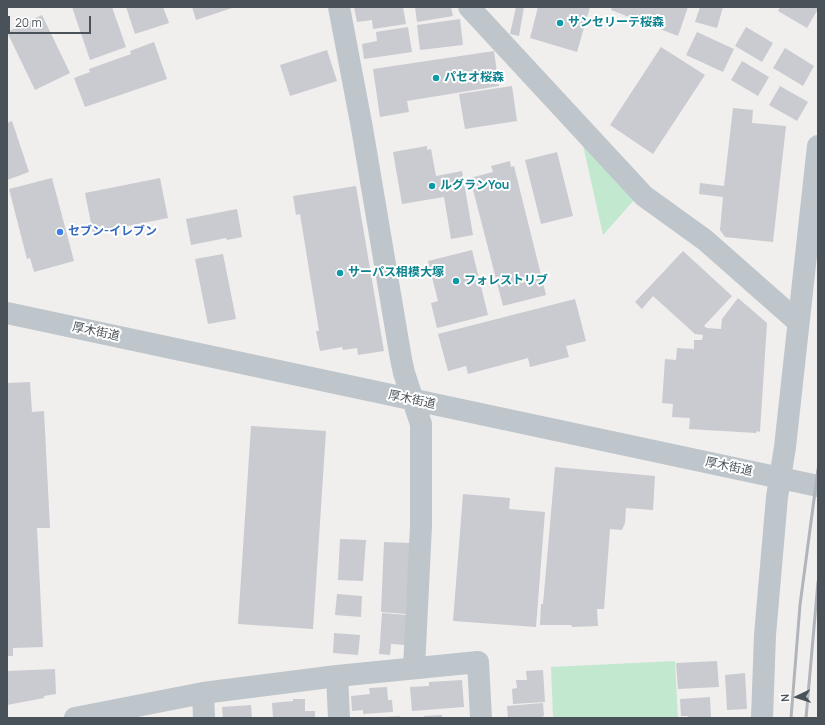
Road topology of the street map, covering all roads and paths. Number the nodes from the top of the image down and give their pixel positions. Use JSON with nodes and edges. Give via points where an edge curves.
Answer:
{"nodes":[{"id":1,"x":339,"y":7,"type":"edge"},
{"id":2,"x":468,"y":7,"type":"edge"},
{"id":3,"x":818,"y":146,"type":"edge"},
{"id":4,"x":7,"y":314,"type":"edge"},
{"id":5,"x":798,"y":322,"type":"junction"},
{"id":6,"x":414,"y":401,"type":"junction"},
{"id":7,"x":780,"y":477,"type":"junction"},
{"id":8,"x":818,"y":486,"type":"edge"},
{"id":9,"x":414,"y":668,"type":"junction"},
{"id":10,"x":337,"y":676,"type":"junction"},
{"id":11,"x":203,"y":693,"type":"junction"},
{"id":12,"x":75,"y":718,"type":"edge"},
{"id":13,"x":204,"y":718,"type":"edge"},
{"id":14,"x":339,"y":718,"type":"edge"},
{"id":15,"x":481,"y":718,"type":"edge"},
{"id":16,"x":762,"y":718,"type":"edge"}],
"edges":[{"from":1,"to":6,"type":"street","via":[[401,359]]},
{"from":2,"to":5,"type":"street","via":[[644,196],[705,240]]},
{"from":3,"to":5,"type":"street"},
{"from":4,"to":6,"type":"street","name":"厚木街道"},
{"from":5,"to":7,"type":"street"},
{"from":6,"to":7,"type":"street","name":"厚木街道"},
{"from":6,"to":9,"type":"street","via":[[421,424],[422,526]]},
{"from":7,"to":8,"type":"street","name":"厚木街道"},
{"from":7,"to":16,"type":"street","via":[[766,635]]},
{"from":9,"to":10,"type":"street"},
{"from":9,"to":15,"type":"street","via":[[478,662]]},
{"from":10,"to":11,"type":"street"},
{"from":10,"to":14,"type":"street"},
{"from":11,"to":12,"type":"street"},
{"from":11,"to":13,"type":"street"}]}
